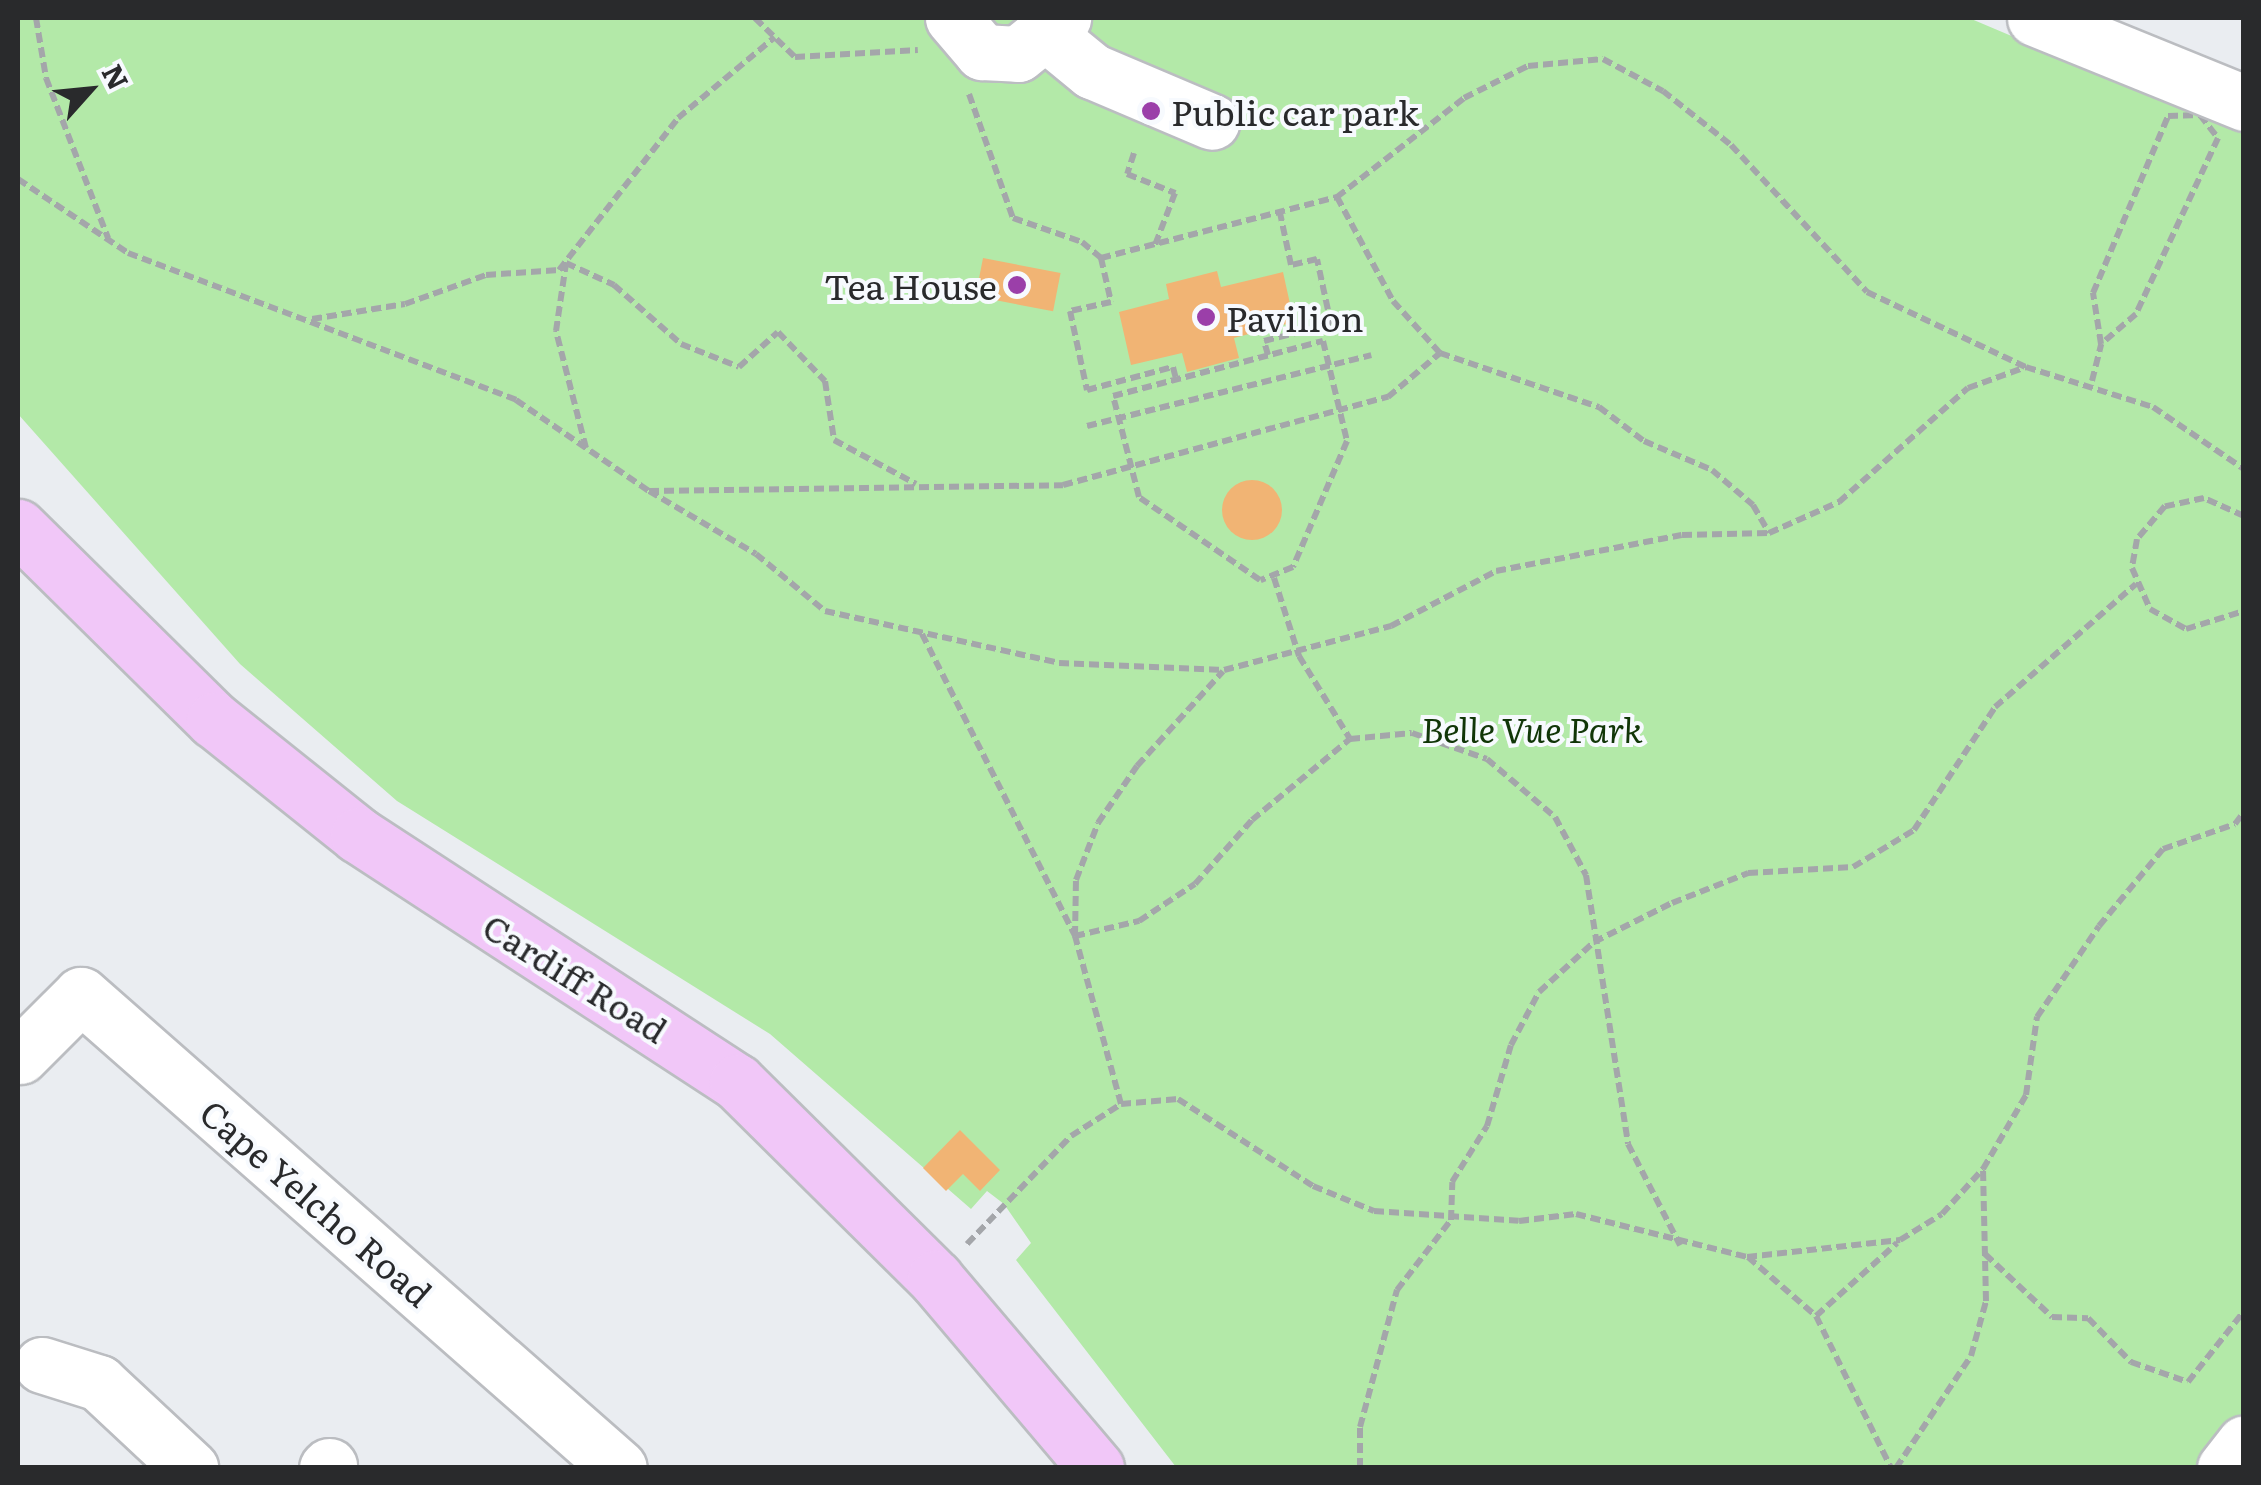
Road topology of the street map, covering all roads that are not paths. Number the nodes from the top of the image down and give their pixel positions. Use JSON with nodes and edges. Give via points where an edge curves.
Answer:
{"nodes":[{"id":1,"x":2035,"y":18,"type":"edge"},
{"id":2,"x":1055,"y":26,"type":"edge"},
{"id":3,"x":939,"y":34,"type":"edge"},
{"id":4,"x":2231,"y":120,"type":"edge"},
{"id":5,"x":1212,"y":122,"type":"dead end"},
{"id":6,"x":18,"y":527,"type":"edge"},
{"id":7,"x":18,"y":1056,"type":"edge"},
{"id":8,"x":42,"y":1365,"type":"dead end"},
{"id":9,"x":2244,"y":1444,"type":"edge"},
{"id":10,"x":190,"y":1468,"type":"edge"},
{"id":11,"x":619,"y":1468,"type":"edge"},
{"id":12,"x":1096,"y":1468,"type":"edge"},
{"id":13,"x":2225,"y":1468,"type":"edge"}],
"edges":[{"from":1,"to":4,"type":"street"},
{"from":2,"to":3,"type":"street","via":[[1018,54],[982,52]]},
{"from":2,"to":5,"type":"street","via":[[1092,71]]},
{"from":6,"to":12,"type":"main road","name":"Cardiff Road","via":[[214,720],[358,836],[737,1082],[936,1278]]},
{"from":7,"to":11,"type":"street","name":"Cape Yelcho Road","via":[[81,995]]},
{"from":8,"to":10,"type":"street","via":[[99,1383]]},
{"from":9,"to":13,"type":"street"}]}
